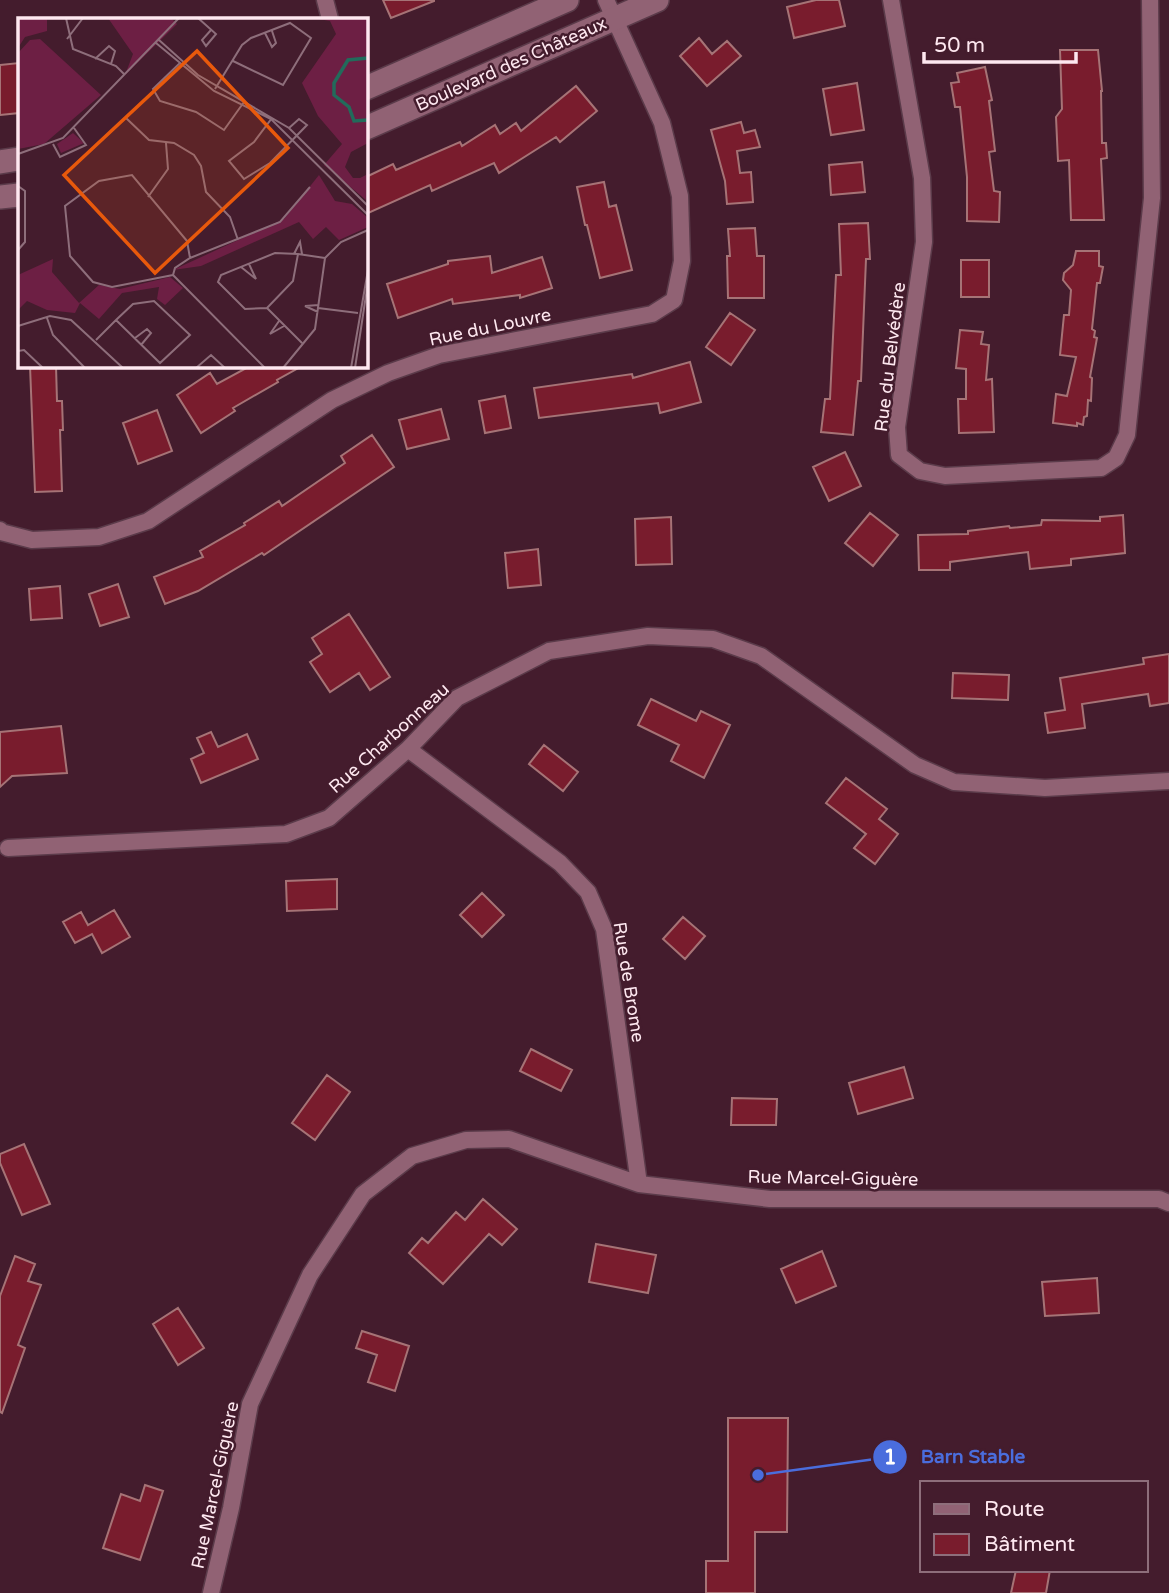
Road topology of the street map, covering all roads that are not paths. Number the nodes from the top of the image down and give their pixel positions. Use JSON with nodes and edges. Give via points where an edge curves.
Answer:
{"nodes":[{"id":1,"x":325,"y":0,"type":"edge"},
{"id":2,"x":567,"y":0,"type":"edge"},
{"id":3,"x":657,"y":0,"type":"edge"},
{"id":4,"x":891,"y":0,"type":"edge"},
{"id":5,"x":1150,"y":0,"type":"edge"},
{"id":6,"x":610,"y":9,"type":"edge"},
{"id":7,"x":330,"y":18,"type":"edge"},
{"id":8,"x":368,"y":87,"type":"edge"},
{"id":9,"x":368,"y":127,"type":"edge"},
{"id":10,"x":18,"y":159,"type":"edge"},
{"id":11,"x":0,"y":162,"type":"edge"},
{"id":12,"x":18,"y":195,"type":"edge"},
{"id":13,"x":0,"y":197,"type":"edge"},
{"id":14,"x":0,"y":530,"type":"edge"},
{"id":15,"x":408,"y":749,"type":"junction"},
{"id":16,"x":1169,"y":781,"type":"edge"},
{"id":17,"x":8,"y":848,"type":"dead end"},
{"id":18,"x":639,"y":1184,"type":"junction"},
{"id":19,"x":1169,"y":1203,"type":"edge"},
{"id":20,"x":211,"y":1593,"type":"edge"}],
"edges":[{"from":1,"to":7,"type":"street"},
{"from":2,"to":8,"type":"street","name":"Boulevard des Châteaux"},
{"from":3,"to":6,"type":"street","name":"Boulevard des Châteaux"},
{"from":4,"to":5,"type":"street","name":"Rue du Belvédère","via":[[922,178],[924,242],[897,427],[899,455],[920,471],[945,476],[1101,468],[1116,458],[1127,435],[1152,198]]},
{"from":6,"to":9,"type":"street","name":"Boulevard des Châteaux"},
{"from":6,"to":14,"type":"street","name":"Rue du Louvre","via":[[662,123],[680,196],[682,261],[674,300],[652,314],[439,355],[387,373],[332,400],[148,521],[99,537],[32,541]]},
{"from":10,"to":11,"type":"street"},
{"from":12,"to":13,"type":"street"},
{"from":15,"to":16,"type":"street","name":"Rue Charbonneau","via":[[457,698],[549,651],[648,636],[713,639],[761,656],[915,765],[954,782],[1045,788]]},
{"from":15,"to":17,"type":"street","name":"Rue Charbonneau","via":[[329,818],[286,834]]},
{"from":15,"to":18,"type":"street","name":"Rue de Brome","via":[[560,863],[588,892],[604,929]]},
{"from":18,"to":19,"type":"street","name":"Rue Marcel-Giguère","via":[[770,1199],[1159,1199]]},
{"from":18,"to":20,"type":"street","name":"Rue Marcel-Giguère","via":[[509,1139],[466,1140],[412,1156],[363,1194],[310,1275],[250,1404]]}]}
